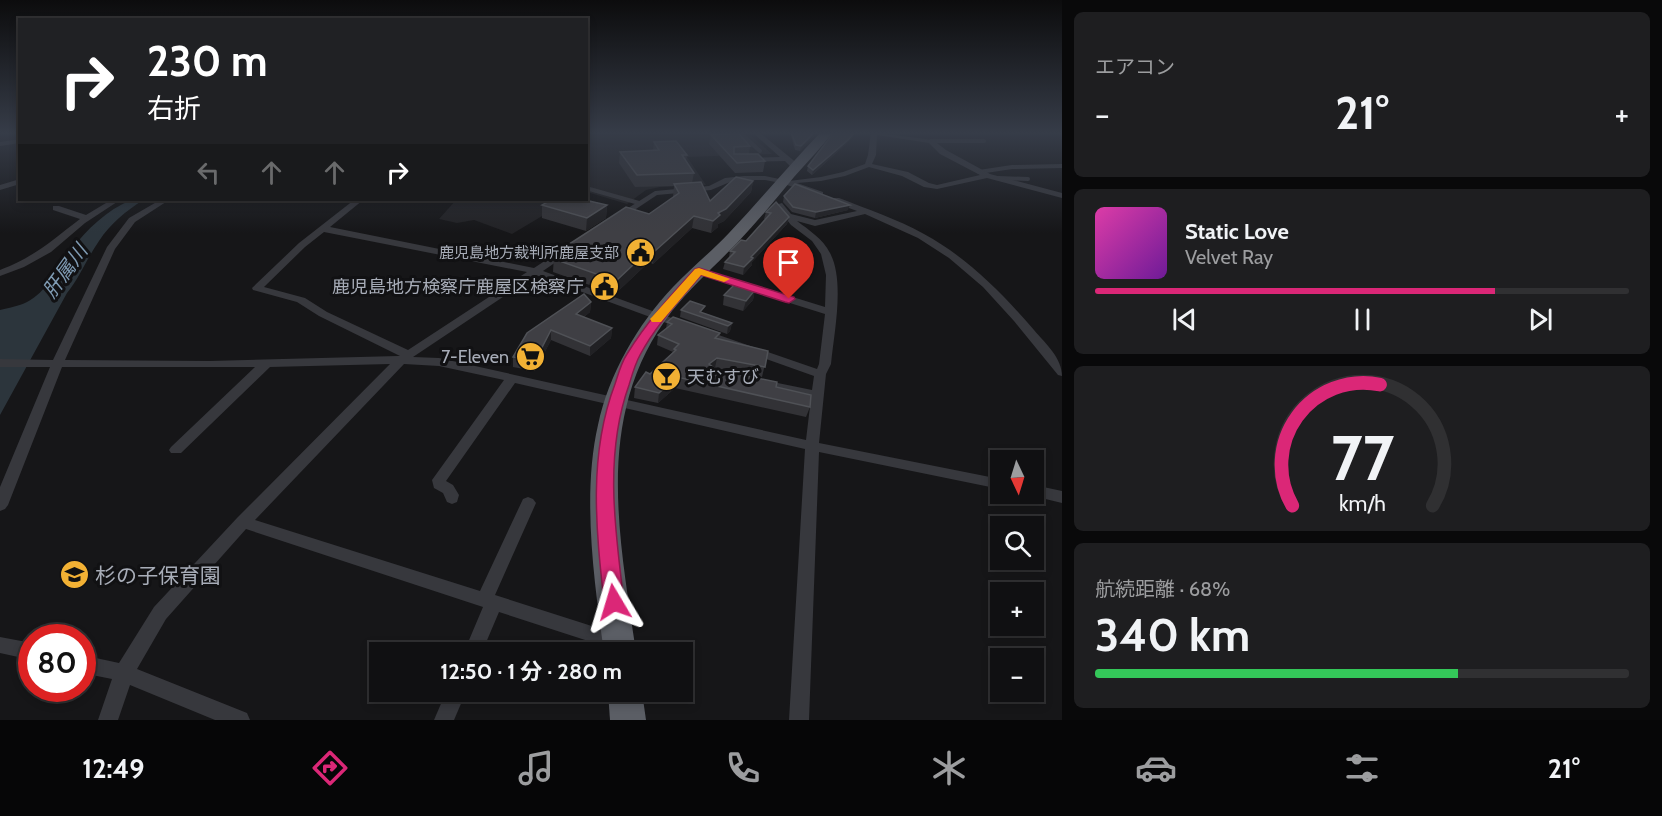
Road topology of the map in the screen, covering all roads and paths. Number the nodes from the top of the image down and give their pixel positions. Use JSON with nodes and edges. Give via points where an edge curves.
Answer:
{"nodes":[{"id":1,"x":752,"y":166,"type":"edge"},
{"id":2,"x":778,"y":166,"type":"edge"},
{"id":3,"x":793,"y":166,"type":"edge"},
{"id":4,"x":867,"y":166,"type":"edge"},
{"id":5,"x":870,"y":166,"type":"edge"},
{"id":6,"x":968,"y":166,"type":"edge"},
{"id":7,"x":1062,"y":166,"type":"edge"},
{"id":8,"x":983,"y":174,"type":"junction"},
{"id":9,"x":784,"y":175,"type":"junction"},
{"id":10,"x":997,"y":178,"type":"junction"},
{"id":11,"x":1028,"y":179,"type":"dead end"},
{"id":12,"x":18,"y":182,"type":"edge"},
{"id":13,"x":0,"y":188,"type":"edge"},
{"id":14,"x":588,"y":189,"type":"edge"},
{"id":15,"x":1062,"y":196,"type":"edge"},
{"id":16,"x":114,"y":201,"type":"edge"},
{"id":17,"x":163,"y":201,"type":"edge"},
{"id":18,"x":358,"y":201,"type":"edge"},
{"id":19,"x":639,"y":203,"type":"junction"},
{"id":20,"x":56,"y":208,"type":"dead end"},
{"id":21,"x":865,"y":212,"type":"junction"},
{"id":22,"x":788,"y":216,"type":"junction"},
{"id":23,"x":87,"y":218,"type":"junction"},
{"id":24,"x":605,"y":225,"type":"edge"},
{"id":25,"x":324,"y":229,"type":"junction"},
{"id":26,"x":575,"y":245,"type":"edge"},
{"id":27,"x":1,"y":271,"type":"edge"},
{"id":28,"x":535,"y":271,"type":"junction"},
{"id":29,"x":699,"y":271,"type":"junction"},
{"id":30,"x":830,"y":312,"type":"junction"},
{"id":31,"x":658,"y":316,"type":"junction"},
{"id":32,"x":404,"y":358,"type":"junction"},
{"id":33,"x":0,"y":363,"type":"edge"},
{"id":34,"x":267,"y":363,"type":"junction"},
{"id":35,"x":57,"y":364,"type":"junction"},
{"id":36,"x":1062,"y":372,"type":"edge"},
{"id":37,"x":820,"y":374,"type":"junction"},
{"id":38,"x":512,"y":378,"type":"junction"},
{"id":39,"x":750,"y":381,"type":"edge"},
{"id":40,"x":818,"y":395,"type":"junction"},
{"id":41,"x":616,"y":401,"type":"junction"},
{"id":42,"x":812,"y":446,"type":"junction"},
{"id":43,"x":176,"y":450,"type":"dead end"},
{"id":44,"x":990,"y":482,"type":"edge"},
{"id":45,"x":1044,"y":493,"type":"edge"},
{"id":46,"x":1062,"y":497,"type":"edge"},
{"id":47,"x":452,"y":498,"type":"dead end"},
{"id":48,"x":528,"y":503,"type":"dead end"},
{"id":49,"x":0,"y":505,"type":"edge"},
{"id":50,"x":243,"y":522,"type":"junction"},
{"id":51,"x":489,"y":601,"type":"junction"},
{"id":52,"x":476,"y":642,"type":"edge"},
{"id":53,"x":603,"y":642,"type":"edge"},
{"id":54,"x":619,"y":642,"type":"edge"},
{"id":55,"x":0,"y":645,"type":"edge"},
{"id":56,"x":18,"y":649,"type":"edge"},
{"id":57,"x":96,"y":667,"type":"edge"},
{"id":58,"x":124,"y":673,"type":"junction"},
{"id":59,"x":452,"y":702,"type":"edge"},
{"id":60,"x":626,"y":702,"type":"edge"},
{"id":61,"x":108,"y":720,"type":"edge"},
{"id":62,"x":240,"y":720,"type":"edge"},
{"id":63,"x":444,"y":720,"type":"edge"},
{"id":64,"x":628,"y":720,"type":"edge"},
{"id":65,"x":799,"y":720,"type":"edge"}],
"edges":[{"from":1,"to":9,"type":"street"},
{"from":2,"to":9,"type":"street"},
{"from":3,"to":9,"type":"highway"},
{"from":4,"to":9,"type":"street","via":[[821,179]]},
{"from":5,"to":8,"type":"street","via":[[937,187]]},
{"from":6,"to":8,"type":"street"},
{"from":7,"to":8,"type":"lane","via":[[1012,167]]},
{"from":8,"to":10,"type":"street"},
{"from":9,"to":19,"type":"street","via":[[728,180],[711,188],[663,191]]},
{"from":9,"to":21,"type":"street"},
{"from":9,"to":22,"type":"street"},
{"from":9,"to":29,"type":"highway","via":[[765,203]]},
{"from":10,"to":11,"type":"lane"},
{"from":10,"to":15,"type":"street"},
{"from":12,"to":13,"type":"street"},
{"from":14,"to":19,"type":"lane"},
{"from":16,"to":23,"type":"street"},
{"from":17,"to":35,"type":"street","via":[[132,220],[118,235]]},
{"from":18,"to":25,"type":"street"},
{"from":19,"to":24,"type":"street"},
{"from":20,"to":23,"type":"street"},
{"from":21,"to":22,"type":"street","via":[[815,223]]},
{"from":21,"to":36,"type":"street","via":[[955,257],[984,283]]},
{"from":22,"to":30,"type":"street","via":[[826,254],[831,275]]},
{"from":23,"to":27,"type":"street","via":[[48,250],[21,266]]},
{"from":25,"to":28,"type":"street"},
{"from":25,"to":32,"type":"street","via":[[257,288],[301,300]]},
{"from":26,"to":28,"type":"street"},
{"from":28,"to":31,"type":"street"},
{"from":28,"to":32,"type":"street"},
{"from":29,"to":30,"type":"street"},
{"from":29,"to":31,"type":"highway"},
{"from":30,"to":37,"type":"street","via":[[825,363]]},
{"from":31,"to":37,"type":"street"},
{"from":31,"to":41,"type":"highway","via":[[632,357]]},
{"from":32,"to":34,"type":"street"},
{"from":32,"to":38,"type":"street"},
{"from":32,"to":50,"type":"street"},
{"from":33,"to":35,"type":"street"},
{"from":34,"to":35,"type":"street"},
{"from":34,"to":43,"type":"street"},
{"from":35,"to":49,"type":"street"},
{"from":37,"to":40,"type":"street"},
{"from":38,"to":41,"type":"street"},
{"from":38,"to":47,"type":"street","via":[[439,480]]},
{"from":39,"to":40,"type":"street"},
{"from":40,"to":42,"type":"street"},
{"from":41,"to":42,"type":"street"},
{"from":41,"to":54,"type":"highway","via":[[606,448],[604,519]]},
{"from":42,"to":44,"type":"street"},
{"from":42,"to":65,"type":"street"},
{"from":45,"to":46,"type":"street"},
{"from":48,"to":51,"type":"street"},
{"from":50,"to":51,"type":"street"},
{"from":50,"to":58,"type":"street","via":[[160,613]]},
{"from":51,"to":52,"type":"street"},
{"from":51,"to":53,"type":"street"},
{"from":55,"to":56,"type":"street"},
{"from":57,"to":58,"type":"street"},
{"from":58,"to":61,"type":"street"},
{"from":58,"to":62,"type":"street"},
{"from":59,"to":63,"type":"street"},
{"from":60,"to":64,"type":"highway"}]}
